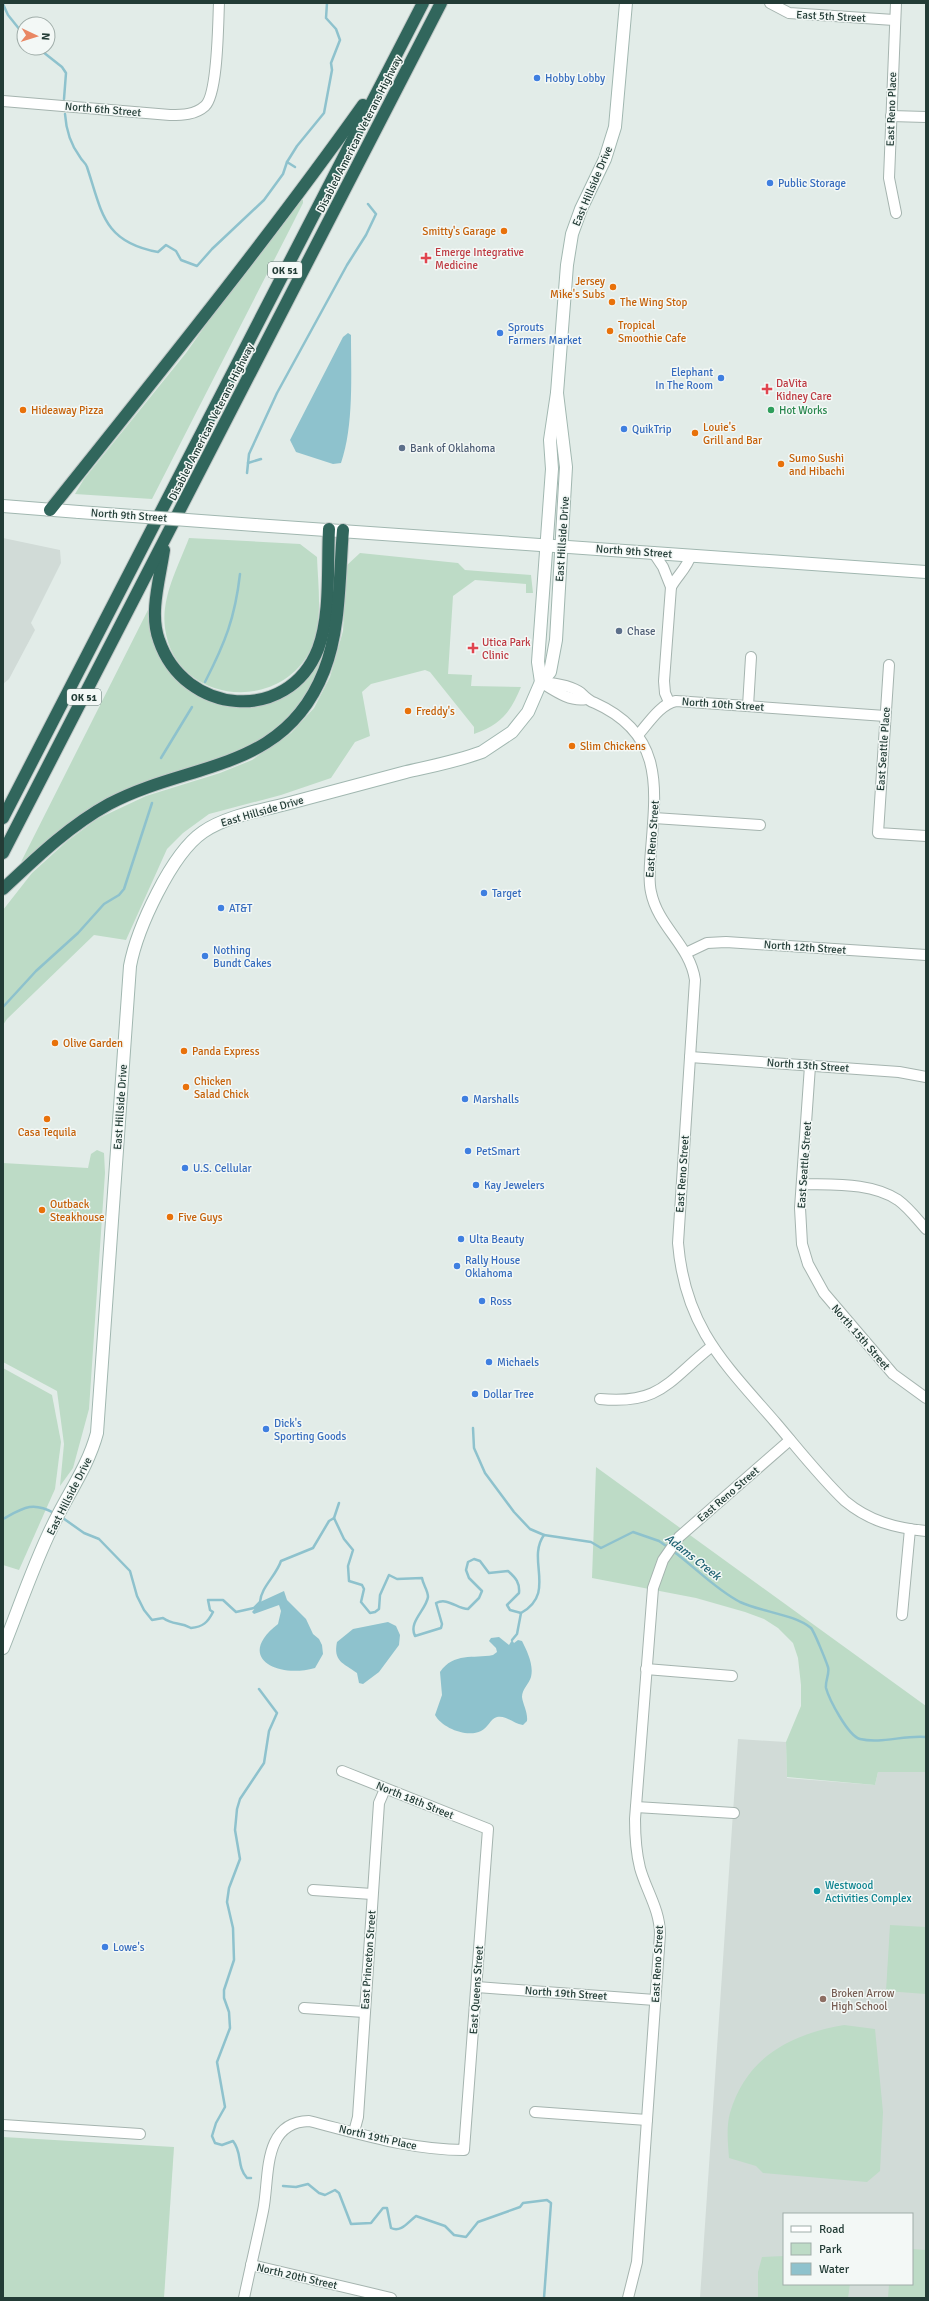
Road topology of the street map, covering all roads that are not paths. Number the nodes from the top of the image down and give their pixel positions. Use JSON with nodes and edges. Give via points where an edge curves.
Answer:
{"nodes":[{"id":1,"x":219,"y":3,"type":"edge"},
{"id":2,"x":423,"y":3,"type":"edge"},
{"id":3,"x":441,"y":3,"type":"edge"},
{"id":4,"x":626,"y":3,"type":"edge"},
{"id":5,"x":770,"y":3,"type":"edge"},
{"id":6,"x":896,"y":3,"type":"edge"},
{"id":7,"x":894,"y":20,"type":"junction"},
{"id":8,"x":387,"y":71,"type":"junction"},
{"id":9,"x":3,"y":101,"type":"edge"},
{"id":10,"x":891,"y":116,"type":"junction"},
{"id":11,"x":926,"y":118,"type":"edge"},
{"id":12,"x":896,"y":213,"type":"dead end"},
{"id":13,"x":557,"y":393,"type":"junction"},
{"id":14,"x":3,"y":506,"type":"edge"},
{"id":15,"x":50,"y":510,"type":"junction"},
{"id":16,"x":329,"y":529,"type":"junction"},
{"id":17,"x":342,"y":530,"type":"junction"},
{"id":18,"x":165,"y":541,"type":"junction"},
{"id":19,"x":547,"y":545,"type":"junction"},
{"id":20,"x":562,"y":546,"type":"junction"},
{"id":21,"x":653,"y":552,"type":"junction"},
{"id":22,"x":691,"y":555,"type":"junction"},
{"id":23,"x":926,"y":572,"type":"edge"},
{"id":24,"x":671,"y":587,"type":"junction"},
{"id":25,"x":751,"y":657,"type":"dead end"},
{"id":26,"x":889,"y":665,"type":"dead end"},
{"id":27,"x":541,"y":682,"type":"junction"},
{"id":28,"x":669,"y":702,"type":"junction"},
{"id":29,"x":748,"y":706,"type":"junction"},
{"id":30,"x":885,"y":716,"type":"junction"},
{"id":31,"x":638,"y":735,"type":"junction"},
{"id":32,"x":3,"y":818,"type":"edge"},
{"id":33,"x":654,"y":818,"type":"junction"},
{"id":34,"x":760,"y":825,"type":"dead end"},
{"id":35,"x":926,"y":836,"type":"edge"},
{"id":36,"x":3,"y":853,"type":"edge"},
{"id":37,"x":3,"y":889,"type":"edge"},
{"id":38,"x":686,"y":953,"type":"junction"},
{"id":39,"x":926,"y":955,"type":"edge"},
{"id":40,"x":690,"y":1057,"type":"junction"},
{"id":41,"x":810,"y":1066,"type":"junction"},
{"id":42,"x":926,"y":1077,"type":"edge"},
{"id":43,"x":802,"y":1184,"type":"junction"},
{"id":44,"x":926,"y":1229,"type":"edge"},
{"id":45,"x":808,"y":1264,"type":"joint"},
{"id":46,"x":712,"y":1347,"type":"junction"},
{"id":47,"x":926,"y":1398,"type":"edge"},
{"id":48,"x":600,"y":1399,"type":"dead end"},
{"id":49,"x":790,"y":1440,"type":"junction"},
{"id":50,"x":910,"y":1530,"type":"junction"},
{"id":51,"x":926,"y":1531,"type":"edge"},
{"id":52,"x":902,"y":1615,"type":"dead end"},
{"id":53,"x":3,"y":1648,"type":"edge"},
{"id":54,"x":646,"y":1669,"type":"junction"},
{"id":55,"x":732,"y":1676,"type":"dead end"},
{"id":56,"x":342,"y":1771,"type":"dead end"},
{"id":57,"x":385,"y":1789,"type":"junction"},
{"id":58,"x":636,"y":1807,"type":"junction"},
{"id":59,"x":734,"y":1813,"type":"dead end"},
{"id":60,"x":488,"y":1829,"type":"joint"},
{"id":61,"x":313,"y":1890,"type":"dead end"},
{"id":62,"x":372,"y":1894,"type":"junction"},
{"id":63,"x":477,"y":1987,"type":"junction"},
{"id":64,"x":655,"y":2000,"type":"junction"},
{"id":65,"x":304,"y":2008,"type":"dead end"},
{"id":66,"x":364,"y":2012,"type":"junction"},
{"id":67,"x":535,"y":2112,"type":"dead end"},
{"id":68,"x":647,"y":2120,"type":"junction"},
{"id":69,"x":3,"y":2125,"type":"edge"},
{"id":70,"x":354,"y":2132,"type":"junction"},
{"id":71,"x":140,"y":2134,"type":"dead end"},
{"id":72,"x":464,"y":2150,"type":"joint"},
{"id":73,"x":251,"y":2265,"type":"junction"},
{"id":74,"x":244,"y":2298,"type":"edge"},
{"id":75,"x":391,"y":2298,"type":"edge"},
{"id":76,"x":628,"y":2298,"type":"edge"}],
"edges":[{"from":1,"to":9,"type":"street","name":"North 6th Street","via":[[213,89],[202,108],[184,114],[170,115]]},
{"from":2,"to":8,"type":"highway","name":"Disabled American Veterans Highway","number":"OK 51"},
{"from":3,"to":18,"type":"highway","name":"Disabled American Veterans Highway","number":"OK 51"},
{"from":4,"to":13,"type":"street","name":"East Hillside Drive","via":[[614,127],[605,159],[572,234],[567,265]]},
{"from":5,"to":7,"type":"street","name":"East 5th Street","via":[[789,13]]},
{"from":6,"to":7,"type":"street","name":"East Reno Place"},
{"from":7,"to":10,"type":"street","name":"East Reno Place"},
{"from":8,"to":15,"type":"highway","via":[[288,209]]},
{"from":8,"to":32,"type":"highway","name":"Disabled American Veterans Highway","number":"OK 51"},
{"from":10,"to":11,"type":"street"},
{"from":10,"to":12,"type":"street","name":"East Reno Place","via":[[889,178]]},
{"from":13,"to":19,"type":"street","name":"East Hillside Drive","via":[[550,440],[552,469]]},
{"from":13,"to":20,"type":"street","name":"East Hillside Drive","via":[[566,468]]},
{"from":14,"to":15,"type":"street","name":"North 9th Street"},
{"from":15,"to":16,"type":"street","name":"North 9th Street","bridge":true},
{"from":16,"to":17,"type":"street","name":"North 9th Street"},
{"from":16,"to":18,"type":"highway","via":[[325,617],[318,650],[302,675],[286,688],[272,695],[242,702],[216,698],[194,688],[178,675],[167,659],[158,640],[155,615]]},
{"from":17,"to":19,"type":"street","name":"North 9th Street"},
{"from":17,"to":37,"type":"highway","via":[[330,654],[318,685],[294,720],[270,741],[247,755],[162,782],[108,805],[59,839]]},
{"from":18,"to":36,"type":"highway","name":"Disabled American Veterans Highway","number":"OK 51"},
{"from":19,"to":20,"type":"street","name":"North 9th Street"},
{"from":19,"to":27,"type":"street","name":"East Hillside Drive","via":[[538,662]]},
{"from":20,"to":21,"type":"street","name":"North 9th Street"},
{"from":20,"to":27,"type":"street","name":"East Hillside Drive","via":[[556,640],[550,672]]},
{"from":21,"to":22,"type":"street","name":"North 9th Street"},
{"from":21,"to":24,"type":"street"},
{"from":22,"to":23,"type":"street","name":"North 9th Street"},
{"from":22,"to":24,"type":"street","via":[[687,566]]},
{"from":24,"to":28,"type":"street","via":[[664,680]]},
{"from":25,"to":29,"type":"street"},
{"from":26,"to":30,"type":"street","name":"East Seattle Place"},
{"from":27,"to":31,"type":"street","via":[[559,684],[580,693],[586,699],[612,712]]},
{"from":27,"to":53,"type":"street","name":"East Hillside Drive","via":[[528,712],[512,732],[482,752],[219,823],[190,842],[170,867],[137,942],[130,966],[97,1433],[91,1455],[51,1529]]},
{"from":28,"to":29,"type":"street","name":"North 10th Street"},
{"from":28,"to":31,"type":"street","name":"North 10th Street"},
{"from":29,"to":30,"type":"street","name":"North 10th Street"},
{"from":30,"to":35,"type":"street","name":"East Seattle Place","via":[[878,833]]},
{"from":31,"to":33,"type":"street","name":"East Reno Street","via":[[647,750],[653,769]]},
{"from":33,"to":34,"type":"street"},
{"from":33,"to":38,"type":"street","name":"East Reno Street","via":[[650,892],[662,923]]},
{"from":38,"to":39,"type":"street","name":"North 12th Street","via":[[707,943],[726,942]]},
{"from":38,"to":40,"type":"street","name":"East Reno Street","via":[[695,980]]},
{"from":40,"to":41,"type":"street","name":"North 13th Street"},
{"from":40,"to":46,"type":"street","name":"East Reno Street","via":[[678,1243],[682,1275],[689,1301],[698,1324]]},
{"from":41,"to":42,"type":"street","name":"North 13th Street","via":[[898,1072]]},
{"from":41,"to":43,"type":"street","name":"East Seattle Street"},
{"from":43,"to":44,"type":"street","via":[[860,1187],[885,1193],[906,1206]]},
{"from":43,"to":45,"type":"street","name":"East Seattle Street","via":[[801,1231]]},
{"from":45,"to":47,"type":"street","name":"North 15th Street","via":[[824,1293],[893,1374]]},
{"from":46,"to":48,"type":"street","via":[[668,1384],[650,1395],[623,1401]]},
{"from":46,"to":49,"type":"street","name":"East Reno Street"},
{"from":49,"to":50,"type":"street","via":[[826,1482],[852,1507],[877,1521]]},
{"from":49,"to":54,"type":"street","name":"East Reno Street","via":[[691,1526],[674,1543],[663,1560],[653,1588]]},
{"from":50,"to":51,"type":"street"},
{"from":50,"to":52,"type":"street"},
{"from":54,"to":55,"type":"street"},
{"from":54,"to":58,"type":"street","name":"East Reno Street"},
{"from":56,"to":57,"type":"street","name":"North 18th Street"},
{"from":57,"to":60,"type":"street","name":"North 18th Street"},
{"from":57,"to":62,"type":"street","name":"East Princeton Street","via":[[379,1803]]},
{"from":58,"to":59,"type":"street"},
{"from":58,"to":64,"type":"street","name":"East Reno Street","via":[[636,1844],[640,1869],[660,1927]]},
{"from":60,"to":63,"type":"street","name":"East Queens Street"},
{"from":61,"to":62,"type":"street"},
{"from":62,"to":66,"type":"street","name":"East Princeton Street"},
{"from":63,"to":64,"type":"street","name":"North 19th Street"},
{"from":63,"to":72,"type":"street","name":"East Queens Street"},
{"from":64,"to":68,"type":"street","name":"East Reno Street"},
{"from":65,"to":66,"type":"street"},
{"from":66,"to":70,"type":"street","name":"East Princeton Street","via":[[358,2117]]},
{"from":67,"to":68,"type":"street"},
{"from":68,"to":76,"type":"street","name":"East Reno Street","via":[[637,2262]]},
{"from":69,"to":71,"type":"street"},
{"from":70,"to":72,"type":"street","name":"North 19th Place","via":[[414,2147]]},
{"from":70,"to":73,"type":"street","name":"North 19th Place","via":[[309,2121],[293,2123],[283,2131],[274,2147],[267,2170],[264,2209]]},
{"from":73,"to":74,"type":"street"},
{"from":73,"to":75,"type":"street","name":"North 20th Street"}]}
